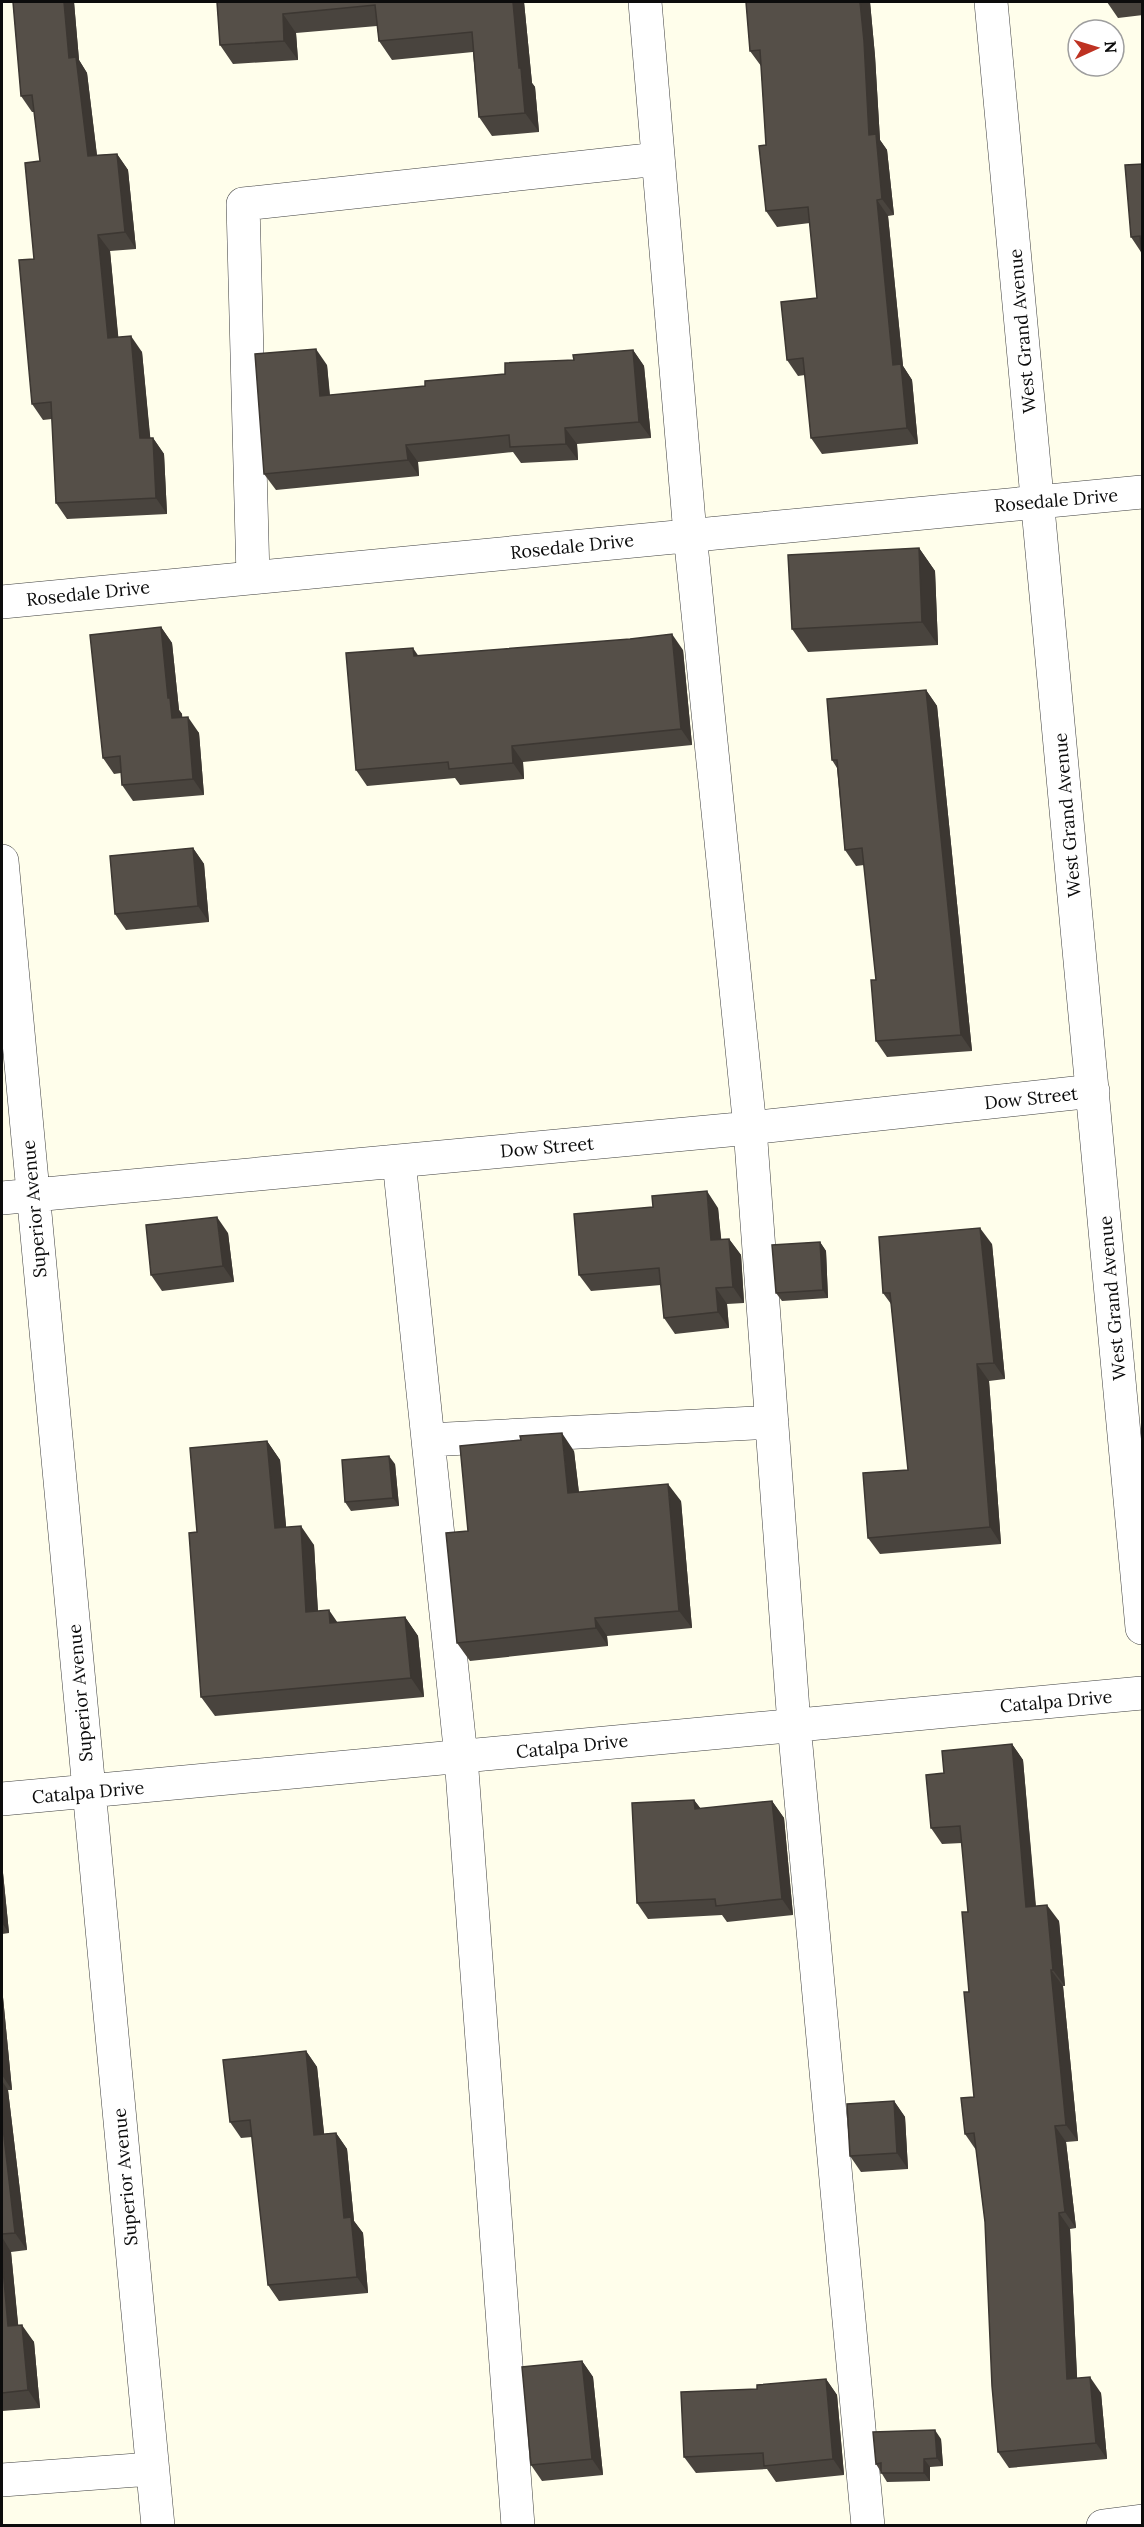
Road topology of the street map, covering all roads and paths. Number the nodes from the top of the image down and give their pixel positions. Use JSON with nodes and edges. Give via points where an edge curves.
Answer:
{"nodes":[{"id":1,"x":645,"y":2,"type":"edge"},
{"id":2,"x":991,"y":2,"type":"edge"},
{"id":3,"x":658,"y":159,"type":"junction"},
{"id":4,"x":1143,"y":492,"type":"edge"},
{"id":5,"x":1038,"y":501,"type":"junction"},
{"id":6,"x":690,"y":534,"type":"junction"},
{"id":7,"x":253,"y":577,"type":"junction"},
{"id":8,"x":2,"y":602,"type":"edge"},
{"id":9,"x":2,"y":861,"type":"edge"},
{"id":10,"x":1093,"y":1091,"type":"junction"},
{"id":11,"x":750,"y":1128,"type":"junction"},
{"id":12,"x":399,"y":1161,"type":"junction"},
{"id":13,"x":17,"y":1197,"type":"edge"},
{"id":14,"x":772,"y":1422,"type":"junction"},
{"id":15,"x":428,"y":1440,"type":"junction"},
{"id":16,"x":1143,"y":1628,"type":"edge"},
{"id":17,"x":1143,"y":1693,"type":"edge"},
{"id":18,"x":794,"y":1724,"type":"junction"},
{"id":19,"x":461,"y":1756,"type":"junction"},
{"id":20,"x":89,"y":1792,"type":"junction"},
{"id":21,"x":2,"y":1799,"type":"edge"},
{"id":22,"x":151,"y":2469,"type":"junction"},
{"id":23,"x":2,"y":2480,"type":"edge"},
{"id":24,"x":1143,"y":2522,"type":"edge"},
{"id":25,"x":158,"y":2526,"type":"edge"},
{"id":26,"x":518,"y":2526,"type":"edge"},
{"id":27,"x":868,"y":2526,"type":"edge"},
{"id":28,"x":1102,"y":2526,"type":"edge"}],
"edges":[{"from":1,"to":3,"type":"street"},
{"from":2,"to":5,"type":"street","name":"West Grand Avenue"},
{"from":3,"to":6,"type":"street"},
{"from":3,"to":7,"type":"street","via":[[243,204]]},
{"from":4,"to":5,"type":"street","name":"Rosedale Drive"},
{"from":5,"to":6,"type":"street","name":"Rosedale Drive"},
{"from":5,"to":10,"type":"street","name":"West Grand Avenue"},
{"from":6,"to":7,"type":"street","name":"Rosedale Drive"},
{"from":6,"to":11,"type":"street"},
{"from":7,"to":8,"type":"street","name":"Rosedale Drive"},
{"from":9,"to":13,"type":"street","name":"Superior Avenue"},
{"from":10,"to":11,"type":"street","name":"Dow Street"},
{"from":10,"to":16,"type":"street","name":"West Grand Avenue"},
{"from":11,"to":12,"type":"street","name":"Dow Street"},
{"from":11,"to":14,"type":"street"},
{"from":12,"to":13,"type":"street","name":"Dow Street"},
{"from":12,"to":15,"type":"street"},
{"from":13,"to":20,"type":"street","name":"Superior Avenue"},
{"from":14,"to":15,"type":"street"},
{"from":14,"to":18,"type":"street"},
{"from":15,"to":19,"type":"street"},
{"from":17,"to":18,"type":"street","name":"Catalpa Drive"},
{"from":18,"to":19,"type":"street","name":"Catalpa Drive"},
{"from":18,"to":27,"type":"street"},
{"from":19,"to":20,"type":"street","name":"Catalpa Drive"},
{"from":19,"to":26,"type":"street"},
{"from":20,"to":21,"type":"street","name":"Catalpa Drive"},
{"from":20,"to":22,"type":"street","name":"Superior Avenue"},
{"from":22,"to":23,"type":"street"},
{"from":22,"to":25,"type":"street","name":"Superior Avenue"},
{"from":24,"to":28,"type":"street"}]}
